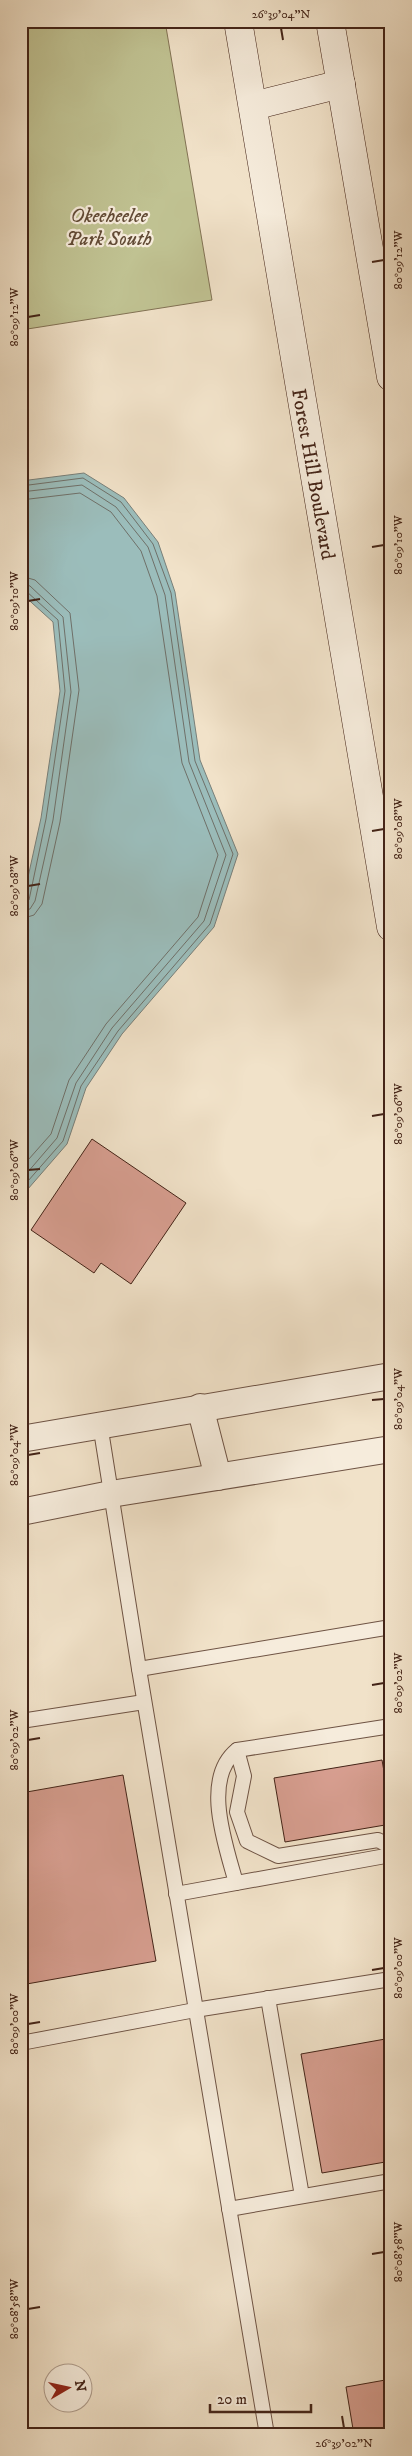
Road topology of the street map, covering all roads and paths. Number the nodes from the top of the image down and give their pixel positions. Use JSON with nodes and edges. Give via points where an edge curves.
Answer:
{"nodes":[{"id":1,"x":238,"y":21,"type":"edge"},
{"id":2,"x":330,"y":21,"type":"edge"},
{"id":3,"x":341,"y":84,"type":"junction"},
{"id":4,"x":252,"y":106,"type":"junction"},
{"id":5,"x":391,"y":378,"type":"edge"},
{"id":6,"x":391,"y":927,"type":"edge"},
{"id":7,"x":391,"y":1376,"type":"edge"},
{"id":8,"x":200,"y":1407,"type":"junction"},
{"id":9,"x":100,"y":1424,"type":"junction"},
{"id":10,"x":21,"y":1439,"type":"edge"},
{"id":11,"x":391,"y":1448,"type":"edge"},
{"id":12,"x":218,"y":1477,"type":"junction"},
{"id":13,"x":111,"y":1494,"type":"junction"},
{"id":14,"x":21,"y":1512,"type":"edge"},
{"id":15,"x":391,"y":1627,"type":"edge"},
{"id":16,"x":139,"y":1669,"type":"junction"},
{"id":17,"x":144,"y":1702,"type":"junction"},
{"id":18,"x":21,"y":1721,"type":"edge"},
{"id":19,"x":391,"y":1726,"type":"edge"},
{"id":20,"x":237,"y":1750,"type":"junction"},
{"id":21,"x":391,"y":1847,"type":"edge"},
{"id":22,"x":391,"y":1855,"type":"edge"},
{"id":23,"x":236,"y":1883,"type":"junction"},
{"id":24,"x":176,"y":1894,"type":"junction"},
{"id":25,"x":391,"y":1979,"type":"edge"},
{"id":26,"x":268,"y":1998,"type":"junction"},
{"id":27,"x":195,"y":2010,"type":"junction"},
{"id":28,"x":21,"y":2043,"type":"edge"},
{"id":29,"x":391,"y":2181,"type":"edge"},
{"id":30,"x":302,"y":2196,"type":"junction"},
{"id":31,"x":229,"y":2209,"type":"junction"},
{"id":32,"x":267,"y":2435,"type":"edge"}],
"edges":[{"from":1,"to":4,"type":"main road","name":"Forest Hill Boulevard"},
{"from":2,"to":3,"type":"main road"},
{"from":3,"to":4,"type":"main road"},
{"from":3,"to":5,"type":"main road"},
{"from":4,"to":6,"type":"main road","name":"Forest Hill Boulevard"},
{"from":7,"to":8,"type":"street"},
{"from":8,"to":9,"type":"street"},
{"from":8,"to":12,"type":"street"},
{"from":9,"to":10,"type":"street"},
{"from":9,"to":13,"type":"lane"},
{"from":11,"to":12,"type":"street"},
{"from":12,"to":13,"type":"street"},
{"from":13,"to":14,"type":"street"},
{"from":13,"to":16,"type":"lane"},
{"from":15,"to":16,"type":"lane"},
{"from":16,"to":17,"type":"lane"},
{"from":17,"to":18,"type":"lane"},
{"from":17,"to":24,"type":"lane"},
{"from":19,"to":20,"type":"lane"},
{"from":20,"to":21,"type":"lane","via":[[244,1776],[237,1812],[247,1841],[278,1856],[378,1840]]},
{"from":20,"to":23,"type":"lane","via":[[223,1767],[218,1794],[220,1821]]},
{"from":22,"to":23,"type":"lane"},
{"from":23,"to":24,"type":"lane"},
{"from":24,"to":27,"type":"lane"},
{"from":25,"to":26,"type":"lane"},
{"from":26,"to":27,"type":"lane"},
{"from":26,"to":30,"type":"lane"},
{"from":27,"to":28,"type":"lane"},
{"from":27,"to":31,"type":"lane"},
{"from":29,"to":30,"type":"lane"},
{"from":30,"to":31,"type":"lane"},
{"from":31,"to":32,"type":"lane"}]}
